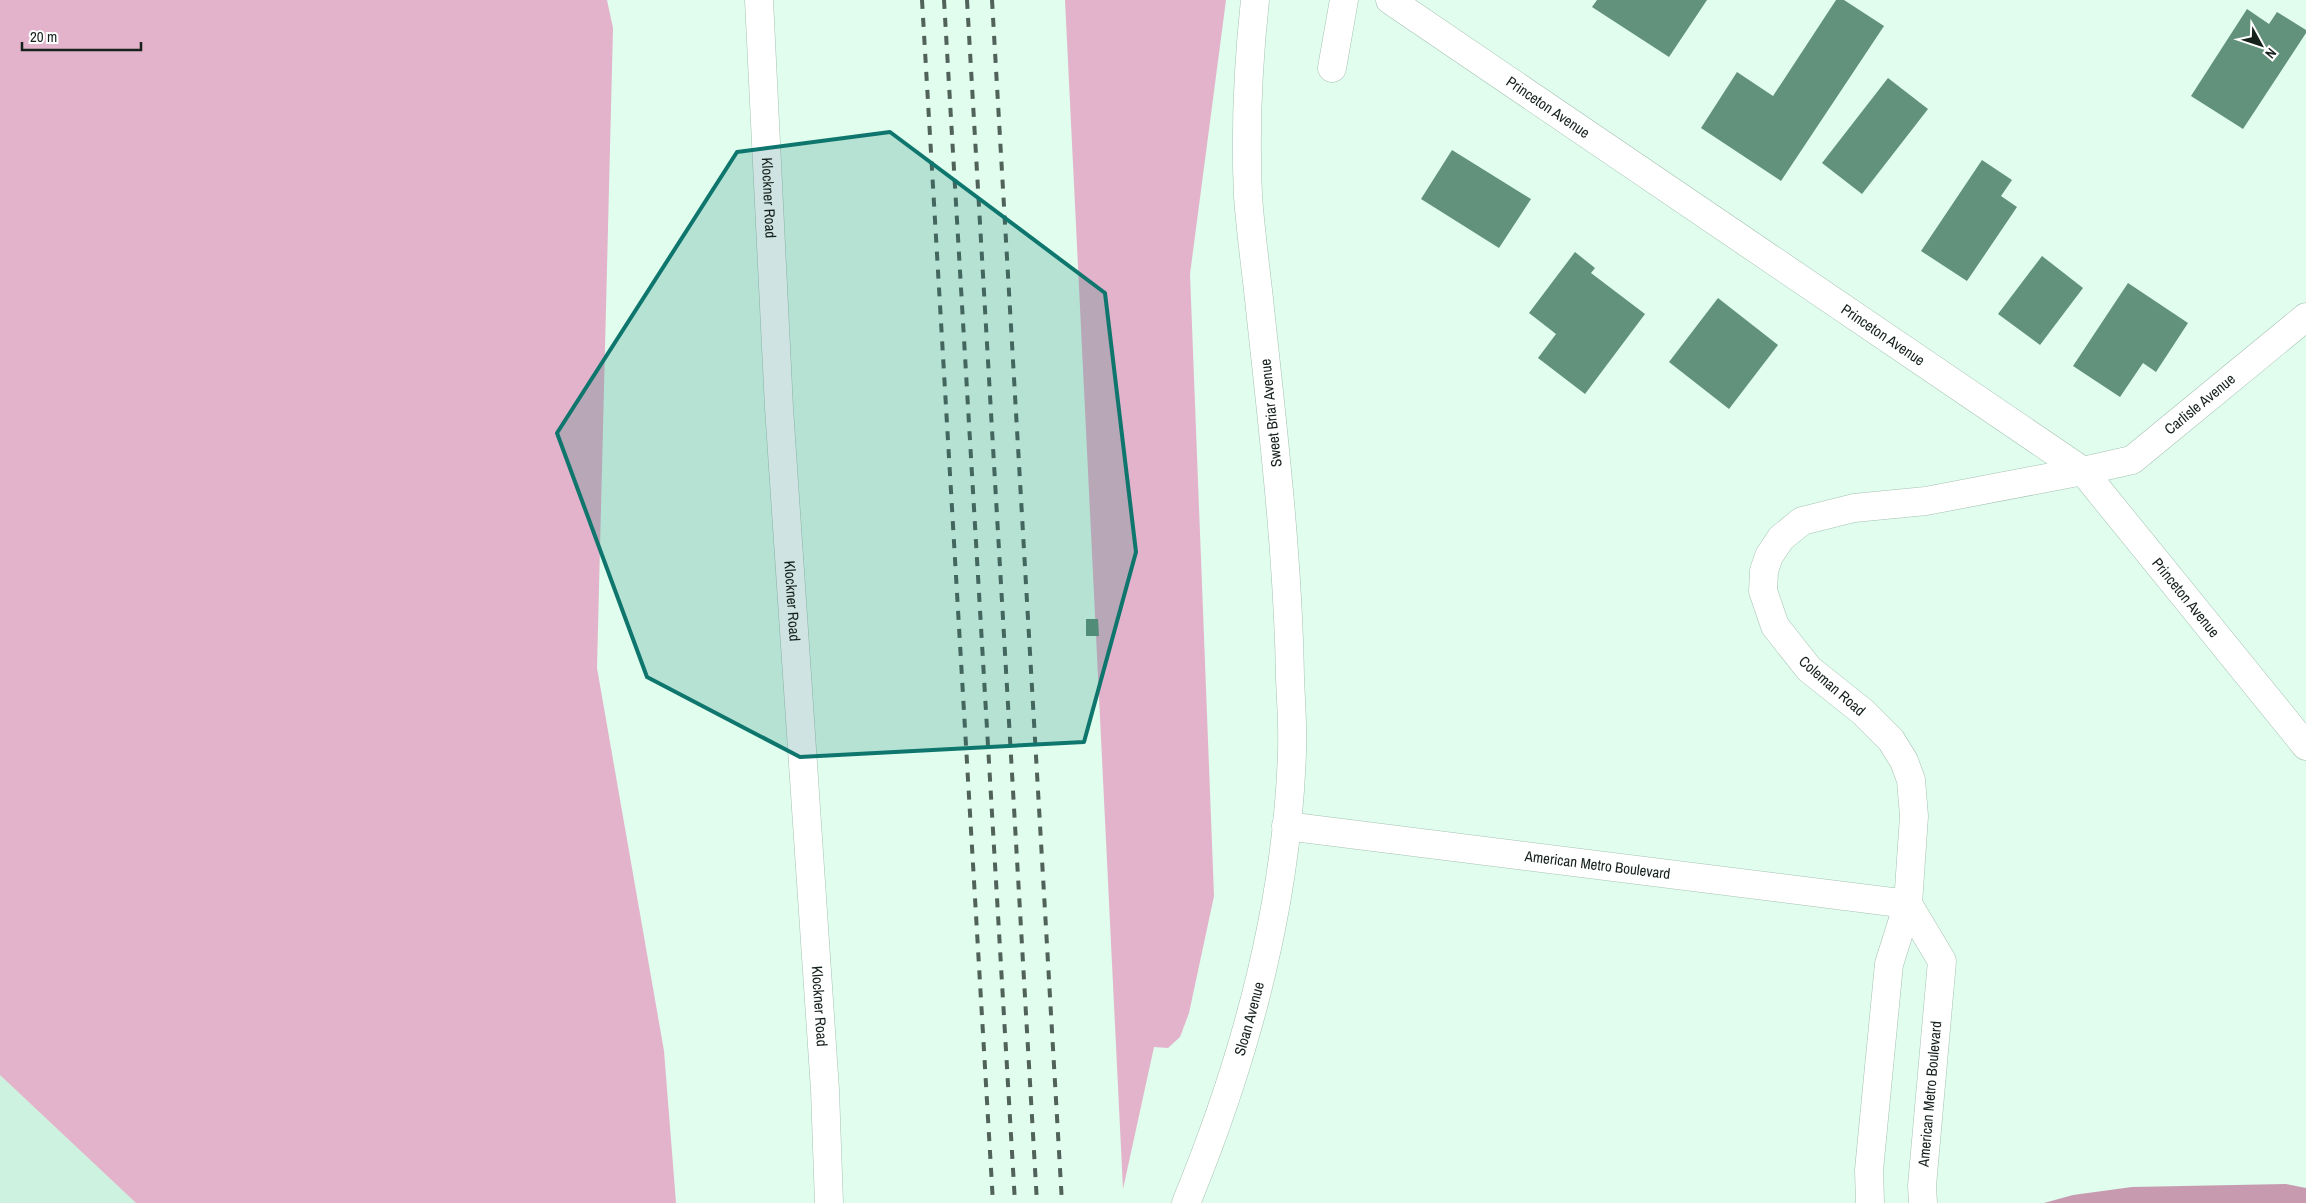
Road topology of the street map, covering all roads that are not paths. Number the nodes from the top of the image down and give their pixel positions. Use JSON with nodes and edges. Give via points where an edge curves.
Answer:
{"nodes":[{"id":1,"x":759,"y":0,"type":"edge"},
{"id":2,"x":1255,"y":0,"type":"edge"},
{"id":3,"x":1344,"y":0,"type":"edge"},
{"id":4,"x":1390,"y":0,"type":"edge"},
{"id":5,"x":1332,"y":68,"type":"dead end"},
{"id":6,"x":2306,"y":316,"type":"edge"},
{"id":7,"x":2083,"y":472,"type":"junction"},
{"id":8,"x":2306,"y":746,"type":"edge"},
{"id":9,"x":1286,"y":826,"type":"junction"},
{"id":10,"x":1908,"y":904,"type":"junction"},
{"id":11,"x":829,"y":1203,"type":"edge"},
{"id":12,"x":1186,"y":1203,"type":"edge"},
{"id":13,"x":1870,"y":1203,"type":"edge"},
{"id":14,"x":1923,"y":1203,"type":"edge"}],
"edges":[{"from":1,"to":11,"type":"street","name":"Klockner Road","via":[[779,408],[825,1090]]},
{"from":2,"to":9,"type":"street","name":"Sweet Briar Avenue","via":[[1248,104],[1248,196],[1281,509],[1289,631],[1292,751]]},
{"from":3,"to":5,"type":"street"},
{"from":4,"to":7,"type":"street","name":"Princeton Avenue"},
{"from":6,"to":7,"type":"street","name":"Carlisle Avenue","via":[[2132,460]]},
{"from":7,"to":8,"type":"street","name":"Princeton Avenue"},
{"from":7,"to":10,"type":"street","name":"Coleman Road","via":[[1926,501],[1854,508],[1802,522],[1780,538],[1769,556],[1763,591],[1775,626],[1809,668],[1891,740],[1906,767],[1911,780],[1914,816]]},
{"from":9,"to":10,"type":"street","name":"American Metro Boulevard"},
{"from":9,"to":12,"type":"street","name":"Sloan Avenue","via":[[1269,935],[1234,1074]]},
{"from":10,"to":13,"type":"street","via":[[1889,964],[1869,1170]]},
{"from":10,"to":14,"type":"street","name":"American Metro Boulevard","via":[[1942,961]]}]}
